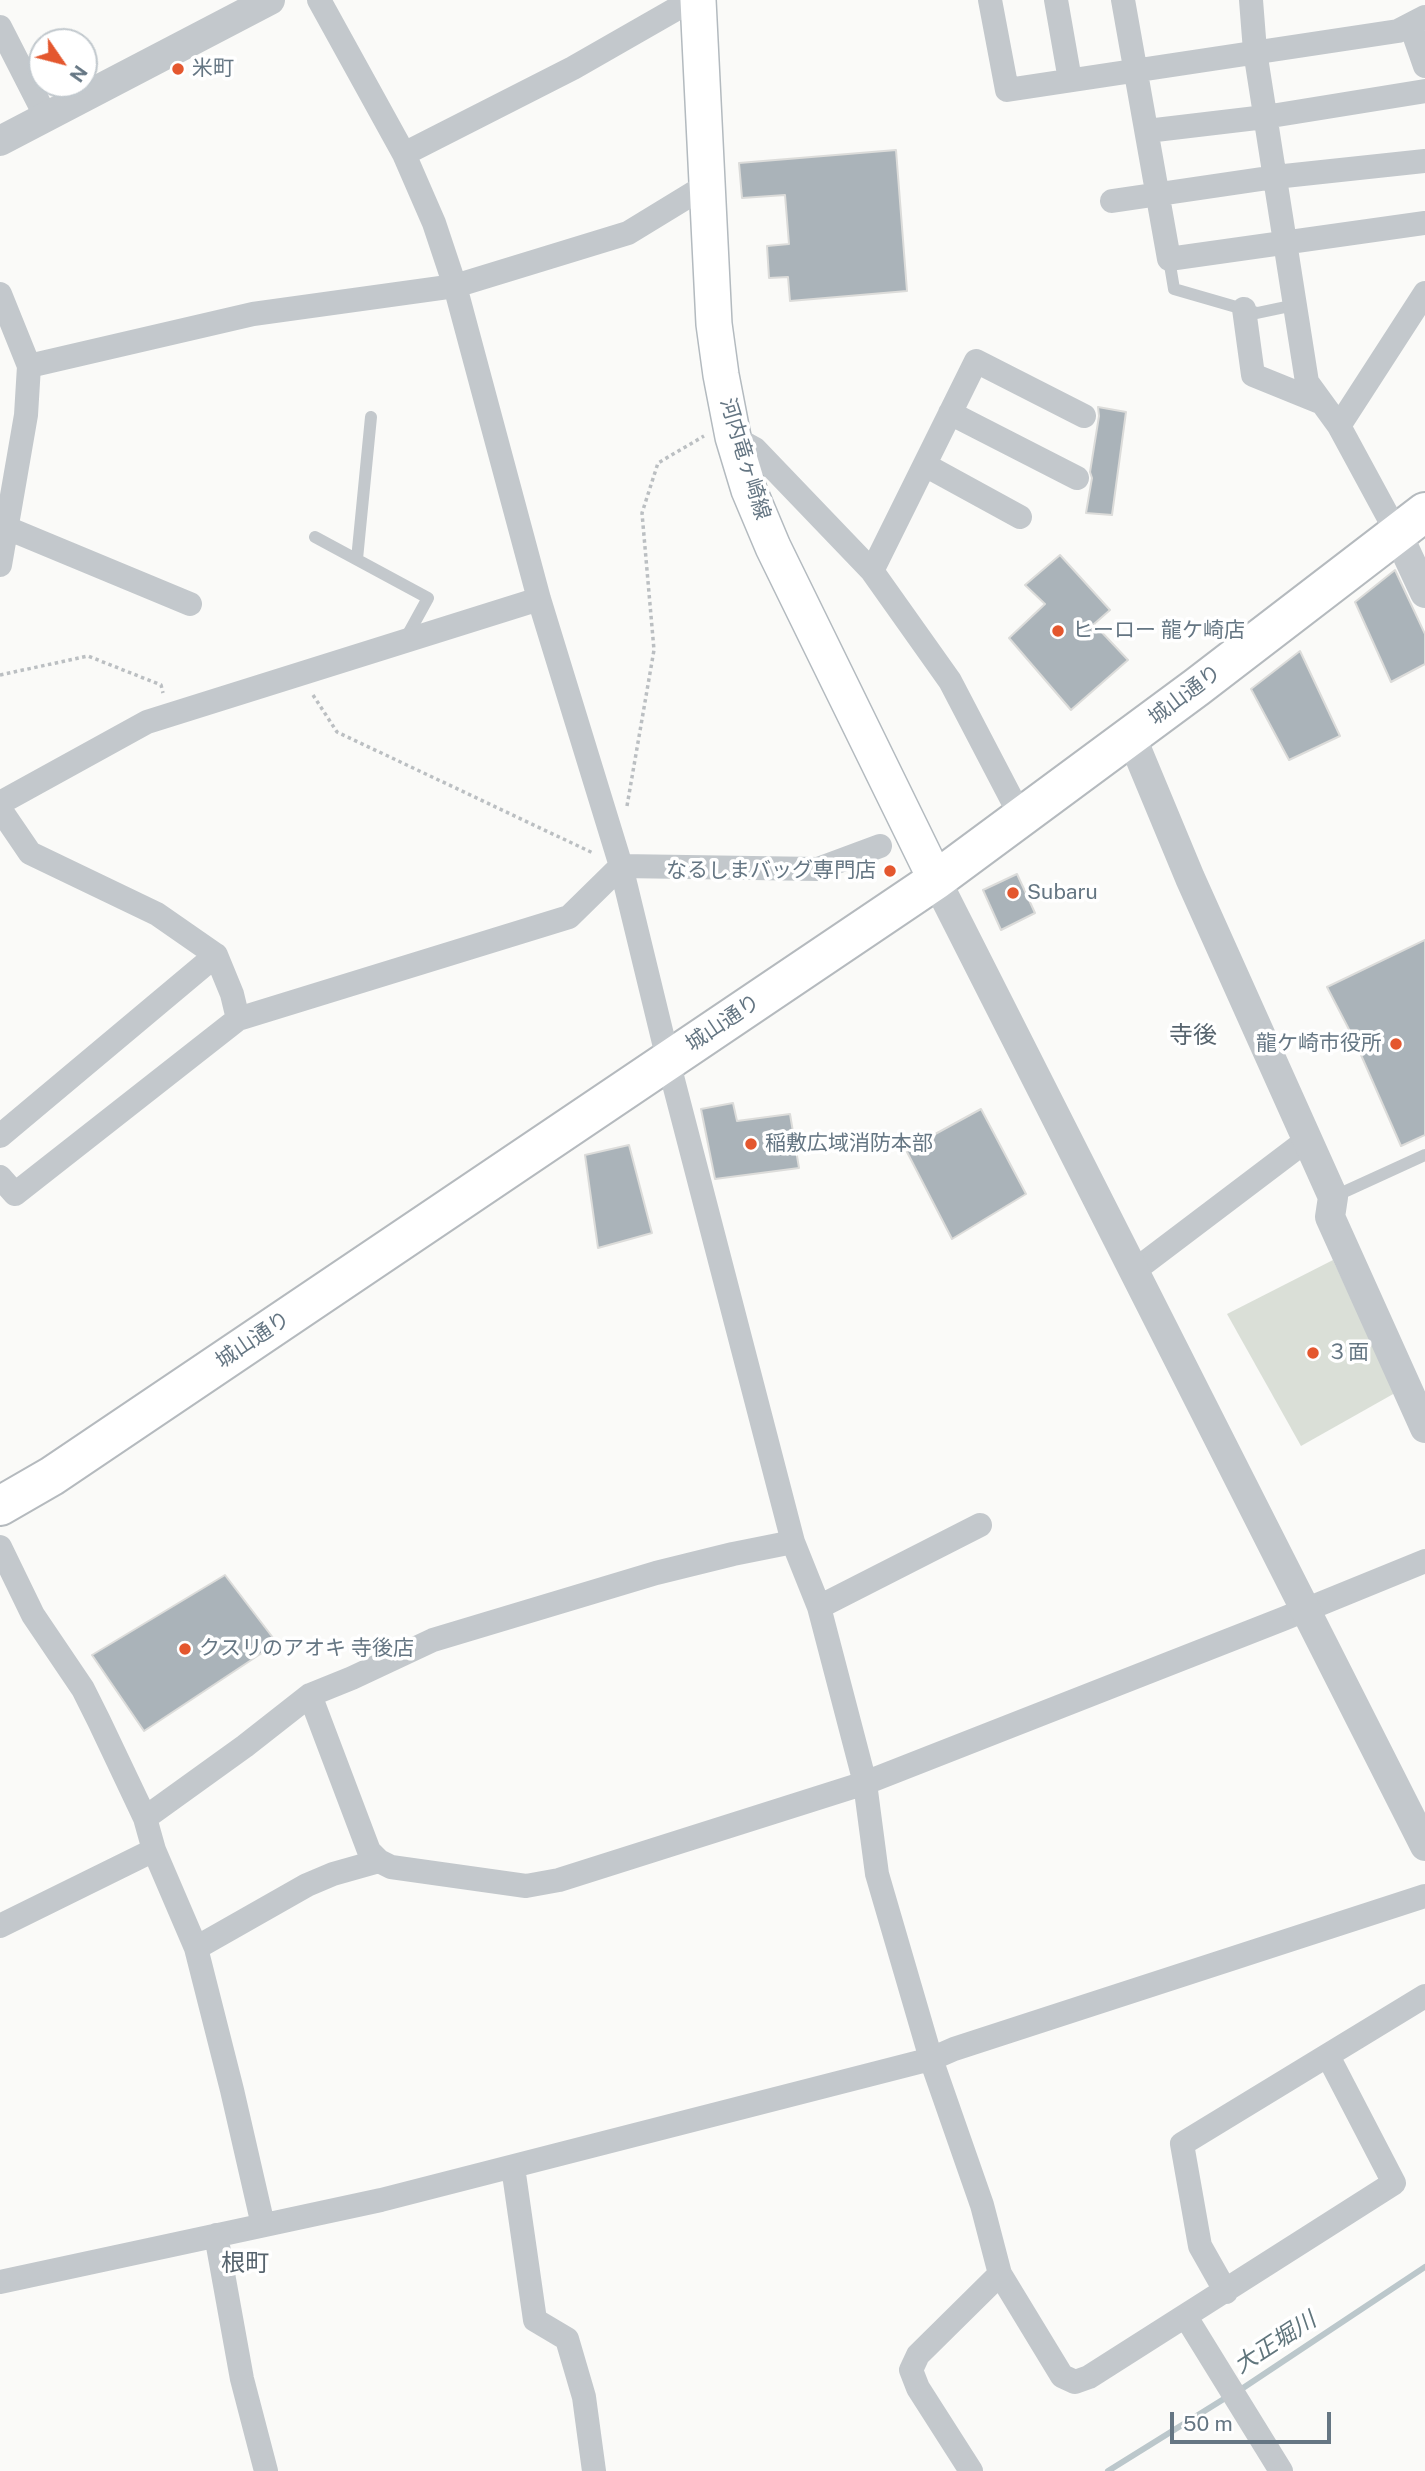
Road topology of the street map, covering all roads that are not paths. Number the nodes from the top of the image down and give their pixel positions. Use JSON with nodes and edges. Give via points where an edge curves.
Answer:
{"nodes":[{"id":1,"x":270,"y":0,"type":"edge"},
{"id":2,"x":319,"y":0,"type":"edge"},
{"id":3,"x":990,"y":0,"type":"edge"},
{"id":4,"x":1056,"y":0,"type":"edge"},
{"id":5,"x":1251,"y":0,"type":"edge"},
{"id":6,"x":1130,"y":1,"type":"edge"},
{"id":7,"x":698,"y":2,"type":"edge"},
{"id":8,"x":1418,"y":22,"type":"edge"},
{"id":9,"x":0,"y":27,"type":"edge"},
{"id":10,"x":1255,"y":51,"type":"junction"},
{"id":11,"x":1425,"y":66,"type":"edge"},
{"id":12,"x":1136,"y":70,"type":"junction"},
{"id":13,"x":1070,"y":80,"type":"junction"},
{"id":14,"x":1425,"y":91,"type":"edge"},
{"id":15,"x":46,"y":117,"type":"junction"},
{"id":16,"x":1265,"y":117,"type":"junction"},
{"id":17,"x":1147,"y":131,"type":"junction"},
{"id":18,"x":0,"y":141,"type":"edge"},
{"id":19,"x":404,"y":155,"type":"junction"},
{"id":20,"x":1425,"y":161,"type":"edge"},
{"id":21,"x":1275,"y":177,"type":"junction"},
{"id":22,"x":705,"y":186,"type":"junction"},
{"id":23,"x":1158,"y":195,"type":"junction"},
{"id":24,"x":1112,"y":201,"type":"dead end"},
{"id":25,"x":1425,"y":223,"type":"edge"},
{"id":26,"x":1286,"y":243,"type":"junction"},
{"id":27,"x":1169,"y":260,"type":"junction"},
{"id":28,"x":455,"y":286,"type":"junction"},
{"id":29,"x":1425,"y":293,"type":"edge"},
{"id":30,"x":0,"y":294,"type":"edge"},
{"id":31,"x":1296,"y":305,"type":"junction"},
{"id":32,"x":1244,"y":309,"type":"junction"},
{"id":33,"x":29,"y":366,"type":"junction"},
{"id":34,"x":1322,"y":402,"type":"junction"},
{"id":35,"x":950,"y":413,"type":"junction"},
{"id":36,"x":1084,"y":416,"type":"dead end"},
{"id":37,"x":371,"y":417,"type":"dead end"},
{"id":38,"x":1339,"y":426,"type":"junction"},
{"id":39,"x":732,"y":429,"type":"junction"},
{"id":40,"x":925,"y":465,"type":"junction"},
{"id":41,"x":1077,"y":478,"type":"dead end"},
{"id":42,"x":1020,"y":517,"type":"dead end"},
{"id":43,"x":1411,"y":522,"type":"edge"},
{"id":44,"x":6,"y":528,"type":"junction"},
{"id":45,"x":315,"y":537,"type":"dead end"},
{"id":46,"x":357,"y":559,"type":"junction"},
{"id":47,"x":0,"y":565,"type":"edge"},
{"id":48,"x":872,"y":571,"type":"junction"},
{"id":49,"x":1425,"y":593,"type":"edge"},
{"id":50,"x":539,"y":599,"type":"junction"},
{"id":51,"x":190,"y":604,"type":"dead end"},
{"id":52,"x":404,"y":641,"type":"junction"},
{"id":53,"x":1131,"y":736,"type":"junction"},
{"id":54,"x":0,"y":803,"type":"edge"},
{"id":55,"x":0,"y":809,"type":"edge"},
{"id":56,"x":1021,"y":817,"type":"junction"},
{"id":57,"x":880,"y":846,"type":"dead end"},
{"id":58,"x":621,"y":866,"type":"junction"},
{"id":59,"x":936,"y":880,"type":"junction"},
{"id":60,"x":216,"y":955,"type":"junction"},
{"id":61,"x":238,"y":1019,"type":"junction"},
{"id":62,"x":668,"y":1060,"type":"junction"},
{"id":63,"x":0,"y":1136,"type":"edge"},
{"id":64,"x":1307,"y":1140,"type":"junction"},
{"id":65,"x":1425,"y":1155,"type":"edge"},
{"id":66,"x":0,"y":1177,"type":"edge"},
{"id":67,"x":1333,"y":1197,"type":"junction"},
{"id":68,"x":1134,"y":1271,"type":"junction"},
{"id":69,"x":1425,"y":1428,"type":"edge"},
{"id":70,"x":0,"y":1506,"type":"edge"},
{"id":71,"x":980,"y":1525,"type":"dead end"},
{"id":72,"x":793,"y":1542,"type":"junction"},
{"id":73,"x":0,"y":1547,"type":"edge"},
{"id":74,"x":1425,"y":1561,"type":"edge"},
{"id":75,"x":819,"y":1607,"type":"junction"},
{"id":76,"x":1306,"y":1610,"type":"junction"},
{"id":77,"x":310,"y":1695,"type":"junction"},
{"id":78,"x":865,"y":1783,"type":"junction"},
{"id":79,"x":145,"y":1818,"type":"junction"},
{"id":80,"x":1425,"y":1846,"type":"edge"},
{"id":81,"x":154,"y":1850,"type":"junction"},
{"id":82,"x":379,"y":1861,"type":"junction"},
{"id":83,"x":1425,"y":1896,"type":"edge"},
{"id":84,"x":0,"y":1926,"type":"edge"},
{"id":85,"x":195,"y":1948,"type":"junction"},
{"id":86,"x":1425,"y":1996,"type":"edge"},
{"id":87,"x":1328,"y":2056,"type":"junction"},
{"id":88,"x":931,"y":2059,"type":"junction"},
{"id":89,"x":513,"y":2167,"type":"junction"},
{"id":90,"x":263,"y":2225,"type":"junction"},
{"id":91,"x":216,"y":2235,"type":"junction"},
{"id":92,"x":1000,"y":2274,"type":"junction"},
{"id":93,"x":0,"y":2282,"type":"edge"},
{"id":94,"x":1226,"y":2291,"type":"junction"},
{"id":95,"x":1186,"y":2317,"type":"junction"},
{"id":96,"x":266,"y":2471,"type":"edge"},
{"id":97,"x":594,"y":2471,"type":"edge"},
{"id":98,"x":971,"y":2471,"type":"edge"},
{"id":99,"x":1280,"y":2471,"type":"edge"}],
"edges":[{"from":1,"to":15,"type":"street"},
{"from":2,"to":19,"type":"street"},
{"from":3,"to":13,"type":"street","via":[[1007,90]]},
{"from":4,"to":13,"type":"street"},
{"from":5,"to":10,"type":"street"},
{"from":6,"to":12,"type":"street"},
{"from":7,"to":19,"type":"street","via":[[676,9]]},
{"from":7,"to":22,"type":"main road","name":"河内竜ヶ崎線"},
{"from":8,"to":10,"type":"street","via":[[1398,32]]},
{"from":8,"to":11,"type":"street"},
{"from":9,"to":15,"type":"street"},
{"from":10,"to":12,"type":"street"},
{"from":10,"to":16,"type":"street"},
{"from":12,"to":13,"type":"street"},
{"from":12,"to":17,"type":"street"},
{"from":14,"to":16,"type":"street"},
{"from":15,"to":18,"type":"street"},
{"from":16,"to":17,"type":"street"},
{"from":16,"to":21,"type":"street"},
{"from":17,"to":23,"type":"street"},
{"from":19,"to":28,"type":"street"},
{"from":20,"to":21,"type":"street"},
{"from":21,"to":23,"type":"street"},
{"from":21,"to":26,"type":"street"},
{"from":22,"to":28,"type":"street","via":[[628,233]]},
{"from":22,"to":39,"type":"main road","name":"河内竜ヶ崎線","via":[[714,324]]},
{"from":23,"to":24,"type":"street"},
{"from":23,"to":27,"type":"street"},
{"from":25,"to":26,"type":"street"},
{"from":26,"to":27,"type":"street"},
{"from":26,"to":31,"type":"street"},
{"from":27,"to":32,"type":"lane","via":[[1174,289]]},
{"from":28,"to":33,"type":"street","via":[[253,314]]},
{"from":28,"to":50,"type":"street"},
{"from":29,"to":38,"type":"street"},
{"from":30,"to":33,"type":"street"},
{"from":31,"to":32,"type":"lane","via":[[1257,313]]},
{"from":31,"to":34,"type":"street","via":[[1307,382]]},
{"from":32,"to":34,"type":"street","via":[[1252,375]]},
{"from":33,"to":44,"type":"street","via":[[26,415]]},
{"from":34,"to":38,"type":"street"},
{"from":35,"to":36,"type":"street","via":[[976,361]]},
{"from":35,"to":40,"type":"street"},
{"from":35,"to":41,"type":"street"},
{"from":37,"to":46,"type":"lane"},
{"from":38,"to":43,"type":"street"},
{"from":39,"to":48,"type":"street"},
{"from":39,"to":59,"type":"main road","name":"河内竜ヶ崎線","via":[[749,491],[774,547]]},
{"from":40,"to":42,"type":"street"},
{"from":40,"to":48,"type":"street"},
{"from":43,"to":49,"type":"street"},
{"from":43,"to":53,"type":"main road","name":"城山通り"},
{"from":44,"to":47,"type":"street"},
{"from":44,"to":51,"type":"street"},
{"from":45,"to":46,"type":"lane"},
{"from":46,"to":52,"type":"lane","via":[[428,598]]},
{"from":48,"to":56,"type":"street","via":[[950,681]]},
{"from":50,"to":52,"type":"street"},
{"from":50,"to":58,"type":"street"},
{"from":52,"to":54,"type":"street","via":[[147,722]]},
{"from":53,"to":56,"type":"main road","name":"城山通り"},
{"from":53,"to":64,"type":"street"},
{"from":55,"to":60,"type":"street","via":[[30,853],[157,914]]},
{"from":56,"to":59,"type":"main road","name":"城山通り"},
{"from":57,"to":58,"type":"street","via":[[818,869]]},
{"from":58,"to":61,"type":"street","via":[[569,917]]},
{"from":58,"to":62,"type":"street"},
{"from":59,"to":62,"type":"main road","name":"城山通り"},
{"from":59,"to":68,"type":"street"},
{"from":60,"to":61,"type":"street"},
{"from":60,"to":63,"type":"street"},
{"from":61,"to":66,"type":"street","via":[[15,1194]]},
{"from":62,"to":70,"type":"main road","name":"城山通り","via":[[52,1476]]},
{"from":62,"to":72,"type":"street"},
{"from":64,"to":67,"type":"street"},
{"from":64,"to":68,"type":"street"},
{"from":65,"to":67,"type":"lane"},
{"from":67,"to":69,"type":"street","via":[[1330,1217]]},
{"from":68,"to":76,"type":"street"},
{"from":71,"to":75,"type":"street"},
{"from":72,"to":75,"type":"street"},
{"from":72,"to":77,"type":"street","via":[[656,1573],[433,1640]]},
{"from":73,"to":79,"type":"street","via":[[33,1615],[83,1689]]},
{"from":74,"to":76,"type":"street"},
{"from":75,"to":78,"type":"street"},
{"from":76,"to":78,"type":"street"},
{"from":76,"to":80,"type":"street"},
{"from":77,"to":79,"type":"street"},
{"from":77,"to":82,"type":"street","via":[[369,1850]]},
{"from":78,"to":82,"type":"street","via":[[559,1880],[526,1886],[391,1867]]},
{"from":78,"to":88,"type":"street","via":[[877,1874]]},
{"from":79,"to":81,"type":"street"},
{"from":81,"to":84,"type":"street"},
{"from":81,"to":85,"type":"street"},
{"from":82,"to":85,"type":"street","via":[[307,1885]]},
{"from":83,"to":88,"type":"street"},
{"from":85,"to":90,"type":"street"},
{"from":86,"to":87,"type":"street"},
{"from":87,"to":94,"type":"street","via":[[1182,2144],[1200,2246]]},
{"from":87,"to":94,"type":"street","via":[[1394,2183]]},
{"from":88,"to":89,"type":"street"},
{"from":88,"to":92,"type":"street","via":[[982,2205]]},
{"from":89,"to":90,"type":"street"},
{"from":89,"to":97,"type":"street","via":[[535,2320],[567,2339],[584,2397]]},
{"from":90,"to":91,"type":"street"},
{"from":91,"to":93,"type":"street"},
{"from":91,"to":96,"type":"street","via":[[242,2379]]},
{"from":92,"to":95,"type":"street","via":[[1062,2376],[1075,2382]]},
{"from":92,"to":98,"type":"street","via":[[918,2355],[911,2370]]},
{"from":94,"to":95,"type":"street"},
{"from":95,"to":99,"type":"street"}]}
